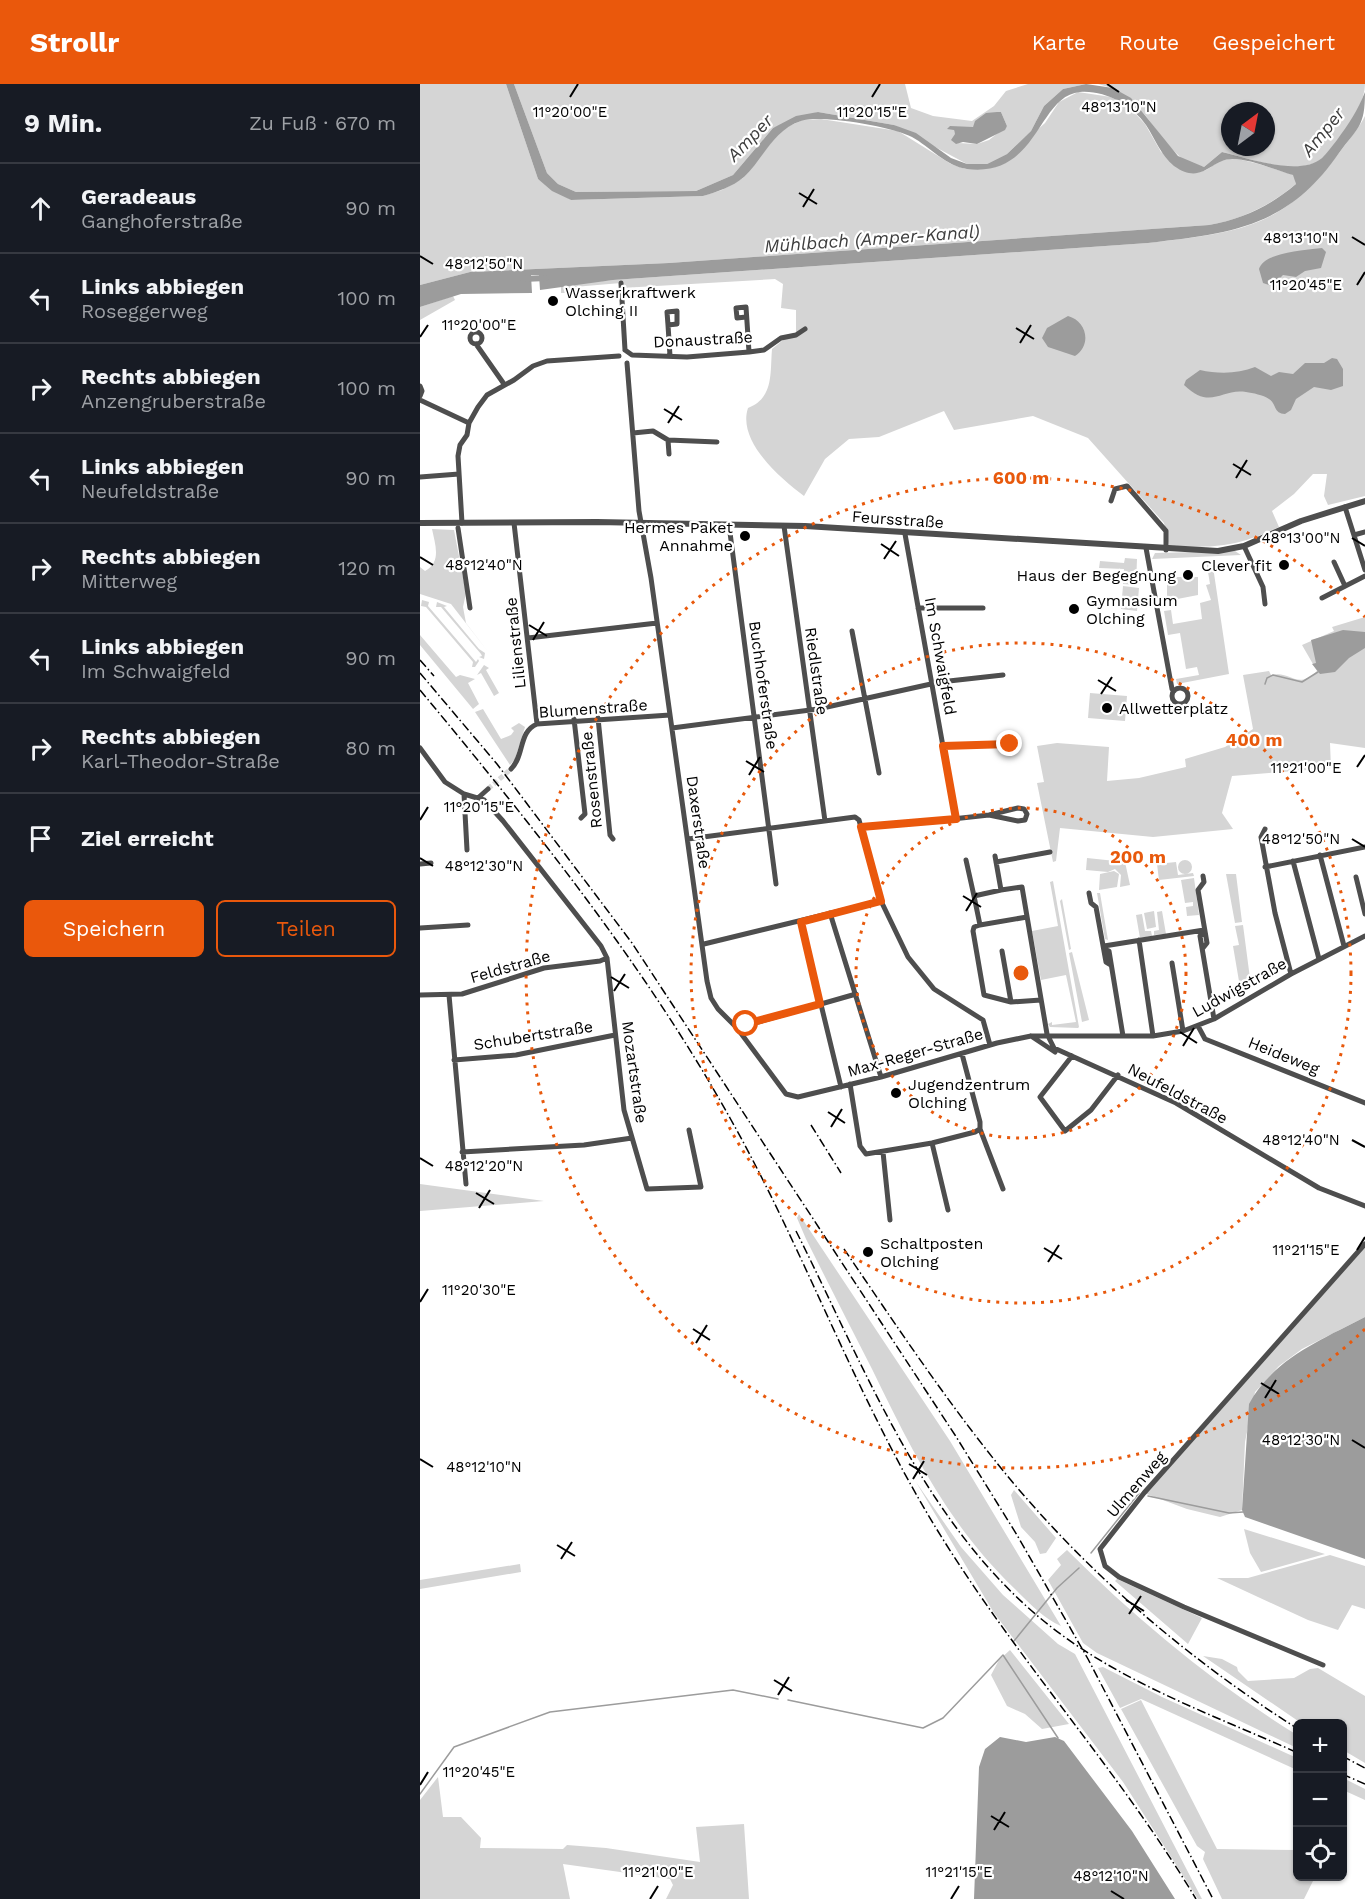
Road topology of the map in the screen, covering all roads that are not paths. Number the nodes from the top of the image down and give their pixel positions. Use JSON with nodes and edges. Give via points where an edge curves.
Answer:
{"nodes":[{"id":1,"x":621,"y":283,"type":"dead end"},
{"id":2,"x":746,"y":317,"type":"dead end"},
{"id":3,"x":668,"y":324,"type":"dead end"},
{"id":4,"x":805,"y":329,"type":"dead end"},
{"id":5,"x":476,"y":344,"type":"dead end"},
{"id":6,"x":625,"y":350,"type":"junction"},
{"id":7,"x":749,"y":352,"type":"junction"},
{"id":8,"x":619,"y":356,"type":"junction"},
{"id":9,"x":632,"y":356,"type":"junction"},
{"id":10,"x":670,"y":356,"type":"junction"},
{"id":11,"x":627,"y":363,"type":"junction"},
{"id":12,"x":504,"y":384,"type":"junction"},
{"id":13,"x":420,"y":386,"type":"edge"},
{"id":14,"x":420,"y":398,"type":"edge"},
{"id":15,"x":469,"y":423,"type":"junction"},
{"id":16,"x":633,"y":433,"type":"junction"},
{"id":17,"x":668,"y":440,"type":"junction"},
{"id":18,"x":717,"y":442,"type":"dead end"},
{"id":19,"x":669,"y":454,"type":"dead end"},
{"id":20,"x":459,"y":474,"type":"junction"},
{"id":21,"x":420,"y":477,"type":"edge"},
{"id":22,"x":1111,"y":501,"type":"dead end"},
{"id":23,"x":1365,"y":501,"type":"edge"},
{"id":24,"x":1345,"y":507,"type":"junction"},
{"id":25,"x":420,"y":523,"type":"edge"},
{"id":26,"x":514,"y":523,"type":"junction"},
{"id":27,"x":642,"y":523,"type":"junction"},
{"id":28,"x":460,"y":525,"type":"junction"},
{"id":29,"x":729,"y":525,"type":"junction"},
{"id":30,"x":783,"y":526,"type":"junction"},
{"id":31,"x":1365,"y":532,"type":"edge"},
{"id":32,"x":905,"y":534,"type":"junction"},
{"id":33,"x":1354,"y":535,"type":"junction"},
{"id":34,"x":1244,"y":546,"type":"junction"},
{"id":35,"x":1146,"y":548,"type":"junction"},
{"id":36,"x":1166,"y":550,"type":"junction"},
{"id":37,"x":1334,"y":561,"type":"dead end"},
{"id":38,"x":1365,"y":570,"type":"edge"},
{"id":39,"x":1365,"y":576,"type":"edge"},
{"id":40,"x":1345,"y":586,"type":"junction"},
{"id":41,"x":1322,"y":598,"type":"dead end"},
{"id":42,"x":1264,"y":604,"type":"dead end"},
{"id":43,"x":470,"y":608,"type":"dead end"},
{"id":44,"x":918,"y":608,"type":"junction"},
{"id":45,"x":983,"y":608,"type":"dead end"},
{"id":46,"x":657,"y":622,"type":"junction"},
{"id":47,"x":852,"y":631,"type":"dead end"},
{"id":48,"x":528,"y":638,"type":"junction"},
{"id":49,"x":1003,"y":675,"type":"dead end"},
{"id":50,"x":932,"y":684,"type":"junction"},
{"id":51,"x":1174,"y":691,"type":"dead end"},
{"id":52,"x":866,"y":700,"type":"junction"},
{"id":53,"x":809,"y":710,"type":"junction"},
{"id":54,"x":670,"y":715,"type":"junction"},
{"id":55,"x":598,"y":718,"type":"junction"},
{"id":56,"x":754,"y":718,"type":"junction"},
{"id":57,"x":574,"y":719,"type":"junction"},
{"id":58,"x":537,"y":724,"type":"junction"},
{"id":59,"x":672,"y":728,"type":"junction"},
{"id":60,"x":1012,"y":744,"type":"dead end"},
{"id":61,"x":943,"y":746,"type":"junction"},
{"id":62,"x":420,"y":748,"type":"edge"},
{"id":63,"x":511,"y":769,"type":"tunnel mouth"},
{"id":64,"x":879,"y":773,"type":"dead end"},
{"id":65,"x":488,"y":789,"type":"tunnel mouth"},
{"id":66,"x":464,"y":794,"type":"junction"},
{"id":67,"x":479,"y":797,"type":"junction"},
{"id":68,"x":989,"y":815,"type":"junction"},
{"id":69,"x":581,"y":818,"type":"dead end"},
{"id":70,"x":956,"y":819,"type":"junction"},
{"id":71,"x":825,"y":821,"type":"junction"},
{"id":72,"x":861,"y":827,"type":"junction"},
{"id":73,"x":770,"y":828,"type":"junction"},
{"id":74,"x":1265,"y":829,"type":"dead end"},
{"id":75,"x":613,"y":839,"type":"dead end"},
{"id":76,"x":688,"y":839,"type":"junction"},
{"id":77,"x":1365,"y":847,"type":"edge"},
{"id":78,"x":467,"y":850,"type":"dead end"},
{"id":79,"x":1050,"y":852,"type":"dead end"},
{"id":80,"x":1320,"y":855,"type":"junction"},
{"id":81,"x":966,"y":860,"type":"dead end"},
{"id":82,"x":1293,"y":861,"type":"junction"},
{"id":83,"x":431,"y":863,"type":"dead end"},
{"id":84,"x":420,"y":864,"type":"edge"},
{"id":85,"x":1265,"y":867,"type":"junction"},
{"id":86,"x":1203,"y":876,"type":"dead end"},
{"id":87,"x":1356,"y":877,"type":"dead end"},
{"id":88,"x":776,"y":884,"type":"dead end"},
{"id":89,"x":1001,"y":890,"type":"junction"},
{"id":90,"x":1089,"y":893,"type":"dead end"},
{"id":91,"x":974,"y":896,"type":"junction"},
{"id":92,"x":881,"y":901,"type":"junction"},
{"id":93,"x":830,"y":913,"type":"junction"},
{"id":94,"x":1365,"y":914,"type":"edge"},
{"id":95,"x":1027,"y":917,"type":"junction"},
{"id":96,"x":801,"y":922,"type":"junction"},
{"id":97,"x":468,"y":925,"type":"dead end"},
{"id":98,"x":980,"y":925,"type":"junction"},
{"id":99,"x":420,"y":928,"type":"edge"},
{"id":100,"x":1204,"y":931,"type":"junction"},
{"id":101,"x":1365,"y":936,"type":"edge"},
{"id":102,"x":1139,"y":940,"type":"junction"},
{"id":103,"x":704,"y":944,"type":"junction"},
{"id":104,"x":1344,"y":946,"type":"junction"},
{"id":105,"x":1104,"y":947,"type":"junction"},
{"id":106,"x":1002,"y":951,"type":"dead end"},
{"id":107,"x":607,"y":958,"type":"junction"},
{"id":108,"x":1319,"y":959,"type":"junction"},
{"id":109,"x":1172,"y":963,"type":"dead end"},
{"id":110,"x":1291,"y":974,"type":"junction"},
{"id":111,"x":856,"y":994,"type":"junction"},
{"id":112,"x":420,"y":995,"type":"edge"},
{"id":113,"x":449,"y":995,"type":"junction"},
{"id":114,"x":1041,"y":1000,"type":"junction"},
{"id":115,"x":1011,"y":1002,"type":"junction"},
{"id":116,"x":820,"y":1004,"type":"junction"},
{"id":117,"x":1214,"y":1019,"type":"junction"},
{"id":118,"x":1198,"y":1026,"type":"junction"},
{"id":119,"x":737,"y":1028,"type":"junction"},
{"id":120,"x":1183,"y":1031,"type":"junction"},
{"id":121,"x":1047,"y":1034,"type":"junction"},
{"id":122,"x":615,"y":1035,"type":"junction"},
{"id":123,"x":1031,"y":1036,"type":"junction"},
{"id":124,"x":1123,"y":1036,"type":"junction"},
{"id":125,"x":1153,"y":1036,"type":"junction"},
{"id":126,"x":990,"y":1045,"type":"junction"},
{"id":127,"x":1062,"y":1053,"type":"junction"},
{"id":128,"x":962,"y":1054,"type":"junction"},
{"id":129,"x":1072,"y":1056,"type":"junction"},
{"id":130,"x":454,"y":1060,"type":"junction"},
{"id":131,"x":1118,"y":1075,"type":"junction"},
{"id":132,"x":881,"y":1077,"type":"junction"},
{"id":133,"x":850,"y":1084,"type":"junction"},
{"id":134,"x":841,"y":1086,"type":"junction"},
{"id":135,"x":791,"y":1096,"type":"joint"},
{"id":136,"x":1365,"y":1103,"type":"edge"},
{"id":137,"x":980,"y":1129,"type":"junction"},
{"id":138,"x":689,"y":1130,"type":"dead end"},
{"id":139,"x":632,"y":1138,"type":"junction"},
{"id":140,"x":932,"y":1143,"type":"junction"},
{"id":141,"x":462,"y":1152,"type":"junction"},
{"id":142,"x":883,"y":1152,"type":"junction"},
{"id":143,"x":466,"y":1184,"type":"dead end"},
{"id":144,"x":1004,"y":1189,"type":"dead end"},
{"id":145,"x":1365,"y":1206,"type":"edge"},
{"id":146,"x":948,"y":1210,"type":"dead end"},
{"id":147,"x":890,"y":1220,"type":"dead end"},
{"id":148,"x":1365,"y":1244,"type":"edge"},
{"id":149,"x":1323,"y":1665,"type":"dead end"}],
"edges":[{"from":1,"to":6,"type":"street"},
{"from":2,"to":7,"type":"street"},
{"from":3,"to":10,"type":"street"},
{"from":4,"to":7,"type":"street","name":"Donaustraße","via":[[764,350]]},
{"from":5,"to":12,"type":"street"},
{"from":6,"to":8,"type":"street"},
{"from":6,"to":9,"type":"street","name":"Donaustraße"},
{"from":7,"to":10,"type":"street","name":"Donaustraße"},
{"from":8,"to":11,"type":"street"},
{"from":8,"to":12,"type":"street","via":[[547,361]]},
{"from":9,"to":10,"type":"street","name":"Donaustraße"},
{"from":9,"to":11,"type":"street","name":"Donaustraße"},
{"from":11,"to":16,"type":"street","name":"Daxerstraße"},
{"from":12,"to":15,"type":"street","via":[[487,395]]},
{"from":13,"to":14,"type":"street"},
{"from":14,"to":15,"type":"street"},
{"from":15,"to":20,"type":"street","via":[[460,445]]},
{"from":16,"to":17,"type":"street","via":[[653,431]]},
{"from":16,"to":27,"type":"street","name":"Daxerstraße"},
{"from":17,"to":18,"type":"street"},
{"from":17,"to":19,"type":"street"},
{"from":20,"to":21,"type":"street"},
{"from":20,"to":28,"type":"street"},
{"from":22,"to":36,"type":"street","via":[[1115,489],[1127,486],[1166,531]]},
{"from":23,"to":24,"type":"street","name":"Feursstraße"},
{"from":24,"to":33,"type":"street"},
{"from":24,"to":34,"type":"street","name":"Feursstraße"},
{"from":25,"to":28,"type":"street","name":"Feursstraße"},
{"from":26,"to":27,"type":"street","name":"Feursstraße"},
{"from":26,"to":28,"type":"street","name":"Feursstraße"},
{"from":26,"to":48,"type":"street","name":"Lilienstraße"},
{"from":27,"to":29,"type":"street","name":"Feursstraße"},
{"from":27,"to":46,"type":"street","name":"Daxerstraße"},
{"from":28,"to":43,"type":"street"},
{"from":29,"to":30,"type":"street","name":"Feursstraße"},
{"from":29,"to":56,"type":"street","name":"Buchhoferstraße"},
{"from":30,"to":32,"type":"street","name":"Feursstraße"},
{"from":30,"to":53,"type":"street","name":"Riedlstraße"},
{"from":31,"to":33,"type":"street"},
{"from":32,"to":35,"type":"street","name":"Feursstraße"},
{"from":32,"to":44,"type":"street","name":"Im Schwaigfeld"},
{"from":33,"to":38,"type":"street"},
{"from":34,"to":36,"type":"street","name":"Feursstraße","via":[[1218,551]]},
{"from":34,"to":42,"type":"street","via":[[1263,587]]},
{"from":35,"to":36,"type":"street","name":"Feursstraße"},
{"from":35,"to":51,"type":"street"},
{"from":37,"to":40,"type":"street"},
{"from":39,"to":40,"type":"street"},
{"from":40,"to":41,"type":"street"},
{"from":44,"to":45,"type":"street"},
{"from":44,"to":50,"type":"street","name":"Im Schwaigfeld"},
{"from":46,"to":48,"type":"street"},
{"from":46,"to":54,"type":"street","name":"Daxerstraße"},
{"from":47,"to":52,"type":"street"},
{"from":48,"to":58,"type":"street","name":"Lilienstraße"},
{"from":49,"to":50,"type":"street"},
{"from":50,"to":52,"type":"street"},
{"from":50,"to":61,"type":"street","name":"Im Schwaigfeld"},
{"from":52,"to":53,"type":"street"},
{"from":52,"to":64,"type":"street"},
{"from":53,"to":56,"type":"street"},
{"from":53,"to":71,"type":"street","name":"Riedlstraße"},
{"from":54,"to":55,"type":"street","name":"Blumenstraße"},
{"from":54,"to":59,"type":"street","name":"Daxerstraße"},
{"from":55,"to":57,"type":"street","name":"Blumenstraße"},
{"from":55,"to":75,"type":"street","name":"Rosenstraße"},
{"from":56,"to":59,"type":"street"},
{"from":56,"to":73,"type":"street","name":"Buchhoferstraße"},
{"from":57,"to":58,"type":"street","name":"Blumenstraße"},
{"from":57,"to":69,"type":"street","via":[[585,814]]},
{"from":58,"to":63,"type":"street","name":"Blumenstraße","via":[[526,732],[518,760]]},
{"from":59,"to":76,"type":"street","name":"Daxerstraße"},
{"from":60,"to":61,"type":"street"},
{"from":61,"to":70,"type":"street","name":"Im Schwaigfeld"},
{"from":62,"to":66,"type":"street","via":[[446,782]]},
{"from":65,"to":67,"type":"street"},
{"from":66,"to":67,"type":"street"},
{"from":66,"to":78,"type":"street"},
{"from":67,"to":107,"type":"street","via":[[533,857]]},
{"from":68,"to":68,"type":"street","via":[[1018,821],[1025,820],[1027,814],[1018,808]]},
{"from":68,"to":70,"type":"street"},
{"from":70,"to":72,"type":"street"},
{"from":71,"to":72,"type":"street","via":[[855,817]]},
{"from":71,"to":73,"type":"street"},
{"from":72,"to":92,"type":"street"},
{"from":73,"to":76,"type":"street"},
{"from":73,"to":88,"type":"street","name":"Buchhoferstraße"},
{"from":74,"to":85,"type":"street","via":[[1261,837]]},
{"from":76,"to":103,"type":"street","name":"Daxerstraße"},
{"from":77,"to":80,"type":"street"},
{"from":79,"to":89,"type":"street","via":[[996,859]]},
{"from":80,"to":82,"type":"street"},
{"from":80,"to":104,"type":"street"},
{"from":81,"to":91,"type":"street"},
{"from":82,"to":85,"type":"street"},
{"from":82,"to":108,"type":"street"},
{"from":83,"to":84,"type":"street"},
{"from":85,"to":110,"type":"street"},
{"from":86,"to":100,"type":"street","via":[[1198,890]]},
{"from":87,"to":94,"type":"street"},
{"from":89,"to":91,"type":"street"},
{"from":89,"to":95,"type":"street","via":[[1022,887]]},
{"from":90,"to":105,"type":"street"},
{"from":91,"to":98,"type":"street"},
{"from":92,"to":93,"type":"street"},
{"from":92,"to":126,"type":"street","via":[[918,973],[946,998],[983,1020]]},
{"from":93,"to":96,"type":"street"},
{"from":93,"to":111,"type":"street"},
{"from":95,"to":98,"type":"street"},
{"from":95,"to":114,"type":"street"},
{"from":96,"to":103,"type":"street"},
{"from":96,"to":116,"type":"street"},
{"from":97,"to":99,"type":"street"},
{"from":98,"to":115,"type":"street","via":[[973,931],[984,995]]},
{"from":100,"to":102,"type":"street"},
{"from":100,"to":117,"type":"street","via":[[1200,936]]},
{"from":101,"to":104,"type":"street","name":"Ludwigstraße"},
{"from":102,"to":105,"type":"street"},
{"from":102,"to":125,"type":"street"},
{"from":103,"to":119,"type":"street","name":"Daxerstraße","via":[[711,998]]},
{"from":104,"to":108,"type":"street","name":"Ludwigstraße"},
{"from":105,"to":124,"type":"street","via":[[1106,962],[1111,965]]},
{"from":106,"to":115,"type":"street"},
{"from":107,"to":113,"type":"street","name":"Feldstraße","via":[[544,968],[481,990]]},
{"from":107,"to":122,"type":"street","name":"Mozartstraße"},
{"from":108,"to":110,"type":"street","name":"Ludwigstraße"},
{"from":109,"to":120,"type":"street"},
{"from":110,"to":117,"type":"street","name":"Ludwigstraße"},
{"from":111,"to":116,"type":"street"},
{"from":111,"to":132,"type":"street"},
{"from":112,"to":113,"type":"street","name":"Feldstraße"},
{"from":113,"to":130,"type":"street"},
{"from":114,"to":115,"type":"street"},
{"from":114,"to":121,"type":"street"},
{"from":116,"to":119,"type":"street"},
{"from":116,"to":134,"type":"street"},
{"from":117,"to":118,"type":"street","name":"Ludwigstraße"},
{"from":118,"to":120,"type":"street","name":"Ludwigstraße"},
{"from":118,"to":136,"type":"street","name":"Heideweg","via":[[1205,1039]]},
{"from":119,"to":135,"type":"street","name":"Daxerstraße","via":[[781,1090]]},
{"from":120,"to":125,"type":"street","name":"Ludwigstraße"},
{"from":121,"to":123,"type":"street","name":"Max-Reger-Straße"},
{"from":121,"to":124,"type":"street","name":"Ludwigstraße"},
{"from":121,"to":127,"type":"street","via":[[1050,1043]]},
{"from":122,"to":130,"type":"street","name":"Schubertstraße","via":[[516,1055]]},
{"from":122,"to":139,"type":"street","name":"Mozartstraße","via":[[624,1110]]},
{"from":123,"to":126,"type":"street","name":"Max-Reger-Straße"},
{"from":123,"to":127,"type":"street","name":"Neufeldstraße","via":[[1050,1050]]},
{"from":124,"to":125,"type":"street","name":"Ludwigstraße"},
{"from":126,"to":128,"type":"street","name":"Max-Reger-Straße"},
{"from":127,"to":129,"type":"street","name":"Neufeldstraße"},
{"from":128,"to":132,"type":"street","name":"Max-Reger-Straße"},
{"from":128,"to":137,"type":"street"},
{"from":129,"to":131,"type":"street","name":"Neufeldstraße"},
{"from":129,"to":131,"type":"street","via":[[1040,1097],[1065,1131],[1091,1110]]},
{"from":130,"to":141,"type":"street"},
{"from":131,"to":145,"type":"street","name":"Neufeldstraße","via":[[1176,1103],[1318,1188]]},
{"from":132,"to":133,"type":"street","name":"Max-Reger-Straße"},
{"from":133,"to":134,"type":"street","name":"Max-Reger-Straße"},
{"from":133,"to":142,"type":"street","via":[[862,1150],[866,1154]]},
{"from":134,"to":135,"type":"street","name":"Max-Reger-Straße"},
{"from":137,"to":140,"type":"street"},
{"from":137,"to":144,"type":"street"},
{"from":138,"to":139,"type":"street","name":"Mozartstraße","via":[[701,1187],[647,1189]]},
{"from":139,"to":141,"type":"street"},
{"from":140,"to":142,"type":"street"},
{"from":140,"to":146,"type":"street"},
{"from":141,"to":143,"type":"street"},
{"from":142,"to":147,"type":"street"},
{"from":148,"to":149,"type":"street","name":"Ulmenweg","via":[[1144,1493],[1100,1549],[1105,1566],[1119,1577]]}]}
